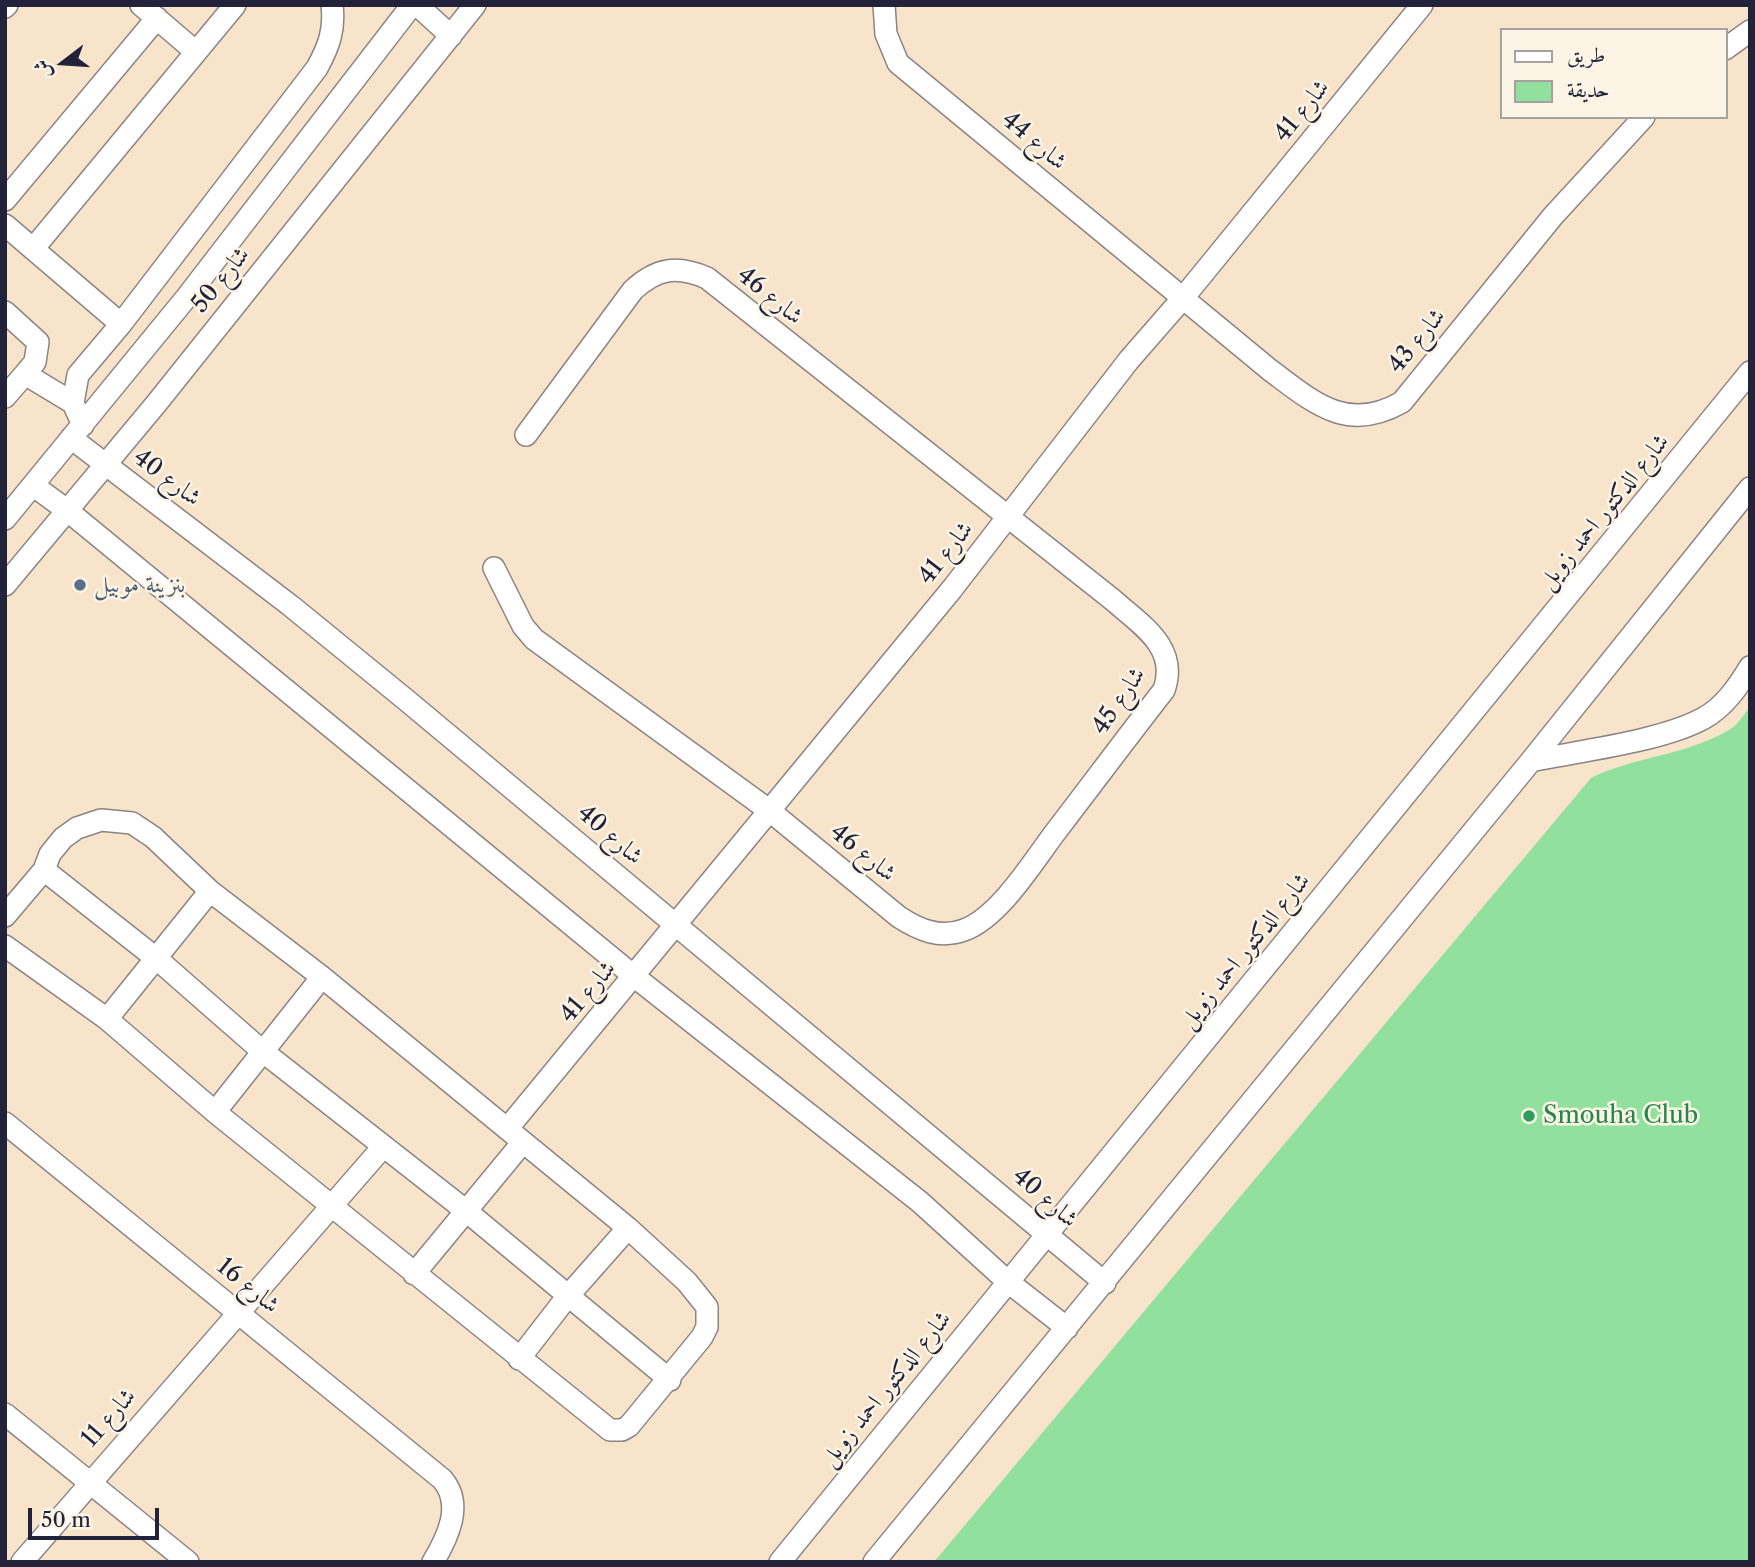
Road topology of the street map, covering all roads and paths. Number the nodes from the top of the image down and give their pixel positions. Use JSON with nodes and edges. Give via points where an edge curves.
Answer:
{"nodes":[{"id":1,"x":332,"y":5,"type":"edge"},
{"id":2,"x":414,"y":5,"type":"edge"},
{"id":3,"x":475,"y":5,"type":"edge"},
{"id":4,"x":884,"y":5,"type":"edge"},
{"id":5,"x":1422,"y":5,"type":"edge"},
{"id":6,"x":226,"y":8,"type":"edge"},
{"id":7,"x":149,"y":12,"type":"edge"},
{"id":8,"x":1750,"y":31,"type":"edge"},
{"id":9,"x":451,"y":36,"type":"junction"},
{"id":10,"x":1727,"y":47,"type":"edge"},
{"id":11,"x":196,"y":52,"type":"junction"},
{"id":12,"x":1642,"y":119,"type":"edge"},
{"id":13,"x":5,"y":200,"type":"edge"},
{"id":14,"x":5,"y":225,"type":"edge"},
{"id":15,"x":33,"y":249,"type":"junction"},
{"id":16,"x":1183,"y":298,"type":"junction"},
{"id":17,"x":5,"y":312,"type":"edge"},
{"id":18,"x":121,"y":324,"type":"junction"},
{"id":19,"x":1750,"y":372,"type":"edge"},
{"id":20,"x":25,"y":374,"type":"junction"},
{"id":21,"x":5,"y":397,"type":"edge"},
{"id":22,"x":73,"y":403,"type":"junction"},
{"id":23,"x":77,"y":431,"type":"junction"},
{"id":24,"x":526,"y":435,"type":"dead end"},
{"id":25,"x":105,"y":463,"type":"junction"},
{"id":26,"x":34,"y":486,"type":"junction"},
{"id":27,"x":1750,"y":488,"type":"edge"},
{"id":28,"x":68,"y":511,"type":"junction"},
{"id":29,"x":1006,"y":518,"type":"junction"},
{"id":30,"x":5,"y":519,"type":"edge"},
{"id":31,"x":494,"y":568,"type":"dead end"},
{"id":32,"x":5,"y":585,"type":"edge"},
{"id":33,"x":1750,"y":667,"type":"edge"},
{"id":34,"x":1531,"y":761,"type":"junction"},
{"id":35,"x":770,"y":811,"type":"junction"},
{"id":36,"x":44,"y":870,"type":"junction"},
{"id":37,"x":210,"y":891,"type":"junction"},
{"id":38,"x":5,"y":916,"type":"edge"},
{"id":39,"x":677,"y":926,"type":"junction"},
{"id":40,"x":963,"y":930,"type":"joint"},
{"id":41,"x":5,"y":946,"type":"edge"},
{"id":42,"x":158,"y":959,"type":"junction"},
{"id":43,"x":322,"y":977,"type":"junction"},
{"id":44,"x":635,"y":977,"type":"junction"},
{"id":45,"x":107,"y":1020,"type":"junction"},
{"id":46,"x":261,"y":1050,"type":"junction"},
{"id":47,"x":215,"y":1112,"type":"junction"},
{"id":48,"x":5,"y":1123,"type":"edge"},
{"id":49,"x":515,"y":1135,"type":"junction"},
{"id":50,"x":382,"y":1148,"type":"junction"},
{"id":51,"x":333,"y":1206,"type":"junction"},
{"id":52,"x":465,"y":1210,"type":"junction"},
{"id":53,"x":628,"y":1228,"type":"junction"},
{"id":54,"x":1046,"y":1234,"type":"junction"},
{"id":55,"x":414,"y":1274,"type":"junction"},
{"id":56,"x":1007,"y":1280,"type":"junction"},
{"id":57,"x":1105,"y":1283,"type":"junction"},
{"id":58,"x":567,"y":1297,"type":"junction"},
{"id":59,"x":238,"y":1311,"type":"junction"},
{"id":60,"x":1067,"y":1328,"type":"junction"},
{"id":61,"x":519,"y":1359,"type":"junction"},
{"id":62,"x":670,"y":1380,"type":"junction"},
{"id":63,"x":5,"y":1414,"type":"edge"},
{"id":64,"x":90,"y":1480,"type":"junction"},
{"id":65,"x":22,"y":1562,"type":"edge"},
{"id":66,"x":188,"y":1562,"type":"edge"},
{"id":67,"x":433,"y":1562,"type":"edge"},
{"id":68,"x":780,"y":1562,"type":"edge"},
{"id":69,"x":874,"y":1562,"type":"edge"}],
"edges":[{"from":1,"to":18,"type":"street","via":[[329,47],[317,68]]},
{"from":2,"to":9,"type":"street"},
{"from":2,"to":23,"type":"street","name":"شارع 50","via":[[187,298]]},
{"from":3,"to":9,"type":"street","name":"شارع 50"},
{"from":4,"to":16,"type":"street","name":"شارع 44","via":[[886,34],[898,63]]},
{"from":5,"to":16,"type":"street","name":"شارع 41"},
{"from":6,"to":11,"type":"street"},
{"from":7,"to":11,"type":"street"},
{"from":7,"to":13,"type":"street"},
{"from":8,"to":10,"type":"street"},
{"from":9,"to":25,"type":"street","name":"شارع 50"},
{"from":11,"to":15,"type":"street"},
{"from":12,"to":16,"type":"street","name":"شارع 43","via":[[1560,208],[1402,402],[1387,410],[1354,416],[1322,406]]},
{"from":14,"to":15,"type":"street"},
{"from":15,"to":18,"type":"street"},
{"from":16,"to":29,"type":"street","name":"شارع 41"},
{"from":17,"to":20,"type":"street","via":[[38,342],[36,362]]},
{"from":18,"to":22,"type":"street","via":[[78,374]]},
{"from":19,"to":54,"type":"street","name":"شارع الدكتور احمد زويل"},
{"from":20,"to":21,"type":"street"},
{"from":20,"to":22,"type":"street"},
{"from":22,"to":23,"type":"street"},
{"from":23,"to":25,"type":"street","name":"شارع 40"},
{"from":23,"to":26,"type":"street","name":"شارع 50"},
{"from":24,"to":29,"type":"street","name":"شارع 46","via":[[633,290],[648,276],[667,269],[688,270],[707,278]]},
{"from":25,"to":28,"type":"street","name":"شارع 50"},
{"from":25,"to":39,"type":"street","name":"شارع 40","via":[[302,614]]},
{"from":26,"to":28,"type":"street"},
{"from":26,"to":30,"type":"street","name":"شارع 50"},
{"from":27,"to":34,"type":"street"},
{"from":28,"to":32,"type":"street","name":"شارع 50"},
{"from":28,"to":44,"type":"street"},
{"from":29,"to":35,"type":"street","name":"شارع 41"},
{"from":29,"to":40,"type":"street","name":"شارع 45","via":[[1158,640],[1165,651],[1168,677],[1164,690],[1009,892],[978,923]]},
{"from":31,"to":35,"type":"street","name":"شارع 46","via":[[534,639]]},
{"from":33,"to":34,"type":"street","via":[[1724,703],[1704,718],[1676,730]]},
{"from":34,"to":57,"type":"street"},
{"from":35,"to":39,"type":"street","name":"شارع 41"},
{"from":35,"to":40,"type":"street","name":"شارع 46","via":[[916,928],[939,934]]},
{"from":36,"to":37,"type":"street","via":[[50,854],[77,828],[101,820],[132,823]]},
{"from":36,"to":38,"type":"street"},
{"from":36,"to":42,"type":"street"},
{"from":37,"to":42,"type":"street"},
{"from":37,"to":43,"type":"street"},
{"from":39,"to":44,"type":"street","name":"شارع 41"},
{"from":39,"to":54,"type":"street","name":"شارع 40"},
{"from":41,"to":45,"type":"street"},
{"from":42,"to":45,"type":"street"},
{"from":42,"to":46,"type":"street"},
{"from":43,"to":46,"type":"street"},
{"from":43,"to":49,"type":"street"},
{"from":44,"to":49,"type":"street","name":"شارع 41"},
{"from":44,"to":56,"type":"street","via":[[920,1202]]},
{"from":45,"to":47,"type":"street"},
{"from":46,"to":47,"type":"street"},
{"from":46,"to":50,"type":"street"},
{"from":47,"to":51,"type":"street"},
{"from":48,"to":59,"type":"street","name":"شارع 16"},
{"from":49,"to":52,"type":"street","name":"شارع 41"},
{"from":49,"to":53,"type":"street"},
{"from":50,"to":51,"type":"street","name":"شارع 11"},
{"from":50,"to":52,"type":"street"},
{"from":51,"to":55,"type":"street"},
{"from":51,"to":59,"type":"street","name":"شارع 11"},
{"from":52,"to":55,"type":"street","name":"شارع 41"},
{"from":52,"to":58,"type":"street"},
{"from":53,"to":58,"type":"street"},
{"from":53,"to":62,"type":"street","via":[[687,1282],[707,1307],[702,1338]]},
{"from":54,"to":56,"type":"street","name":"شارع الدكتور احمد زويل"},
{"from":54,"to":57,"type":"street","name":"شارع 40"},
{"from":55,"to":61,"type":"street"},
{"from":56,"to":60,"type":"street"},
{"from":56,"to":68,"type":"street","name":"شارع الدكتور احمد زويل"},
{"from":57,"to":60,"type":"street"},
{"from":58,"to":61,"type":"street"},
{"from":58,"to":62,"type":"street"},
{"from":59,"to":64,"type":"street","name":"شارع 11"},
{"from":59,"to":67,"type":"street","name":"شارع 16","via":[[442,1479],[454,1503],[449,1530]]},
{"from":60,"to":69,"type":"street"},
{"from":61,"to":62,"type":"street","via":[[615,1432],[629,1426]]},
{"from":63,"to":64,"type":"street"},
{"from":64,"to":65,"type":"street","name":"شارع 11"},
{"from":64,"to":66,"type":"street"}]}
